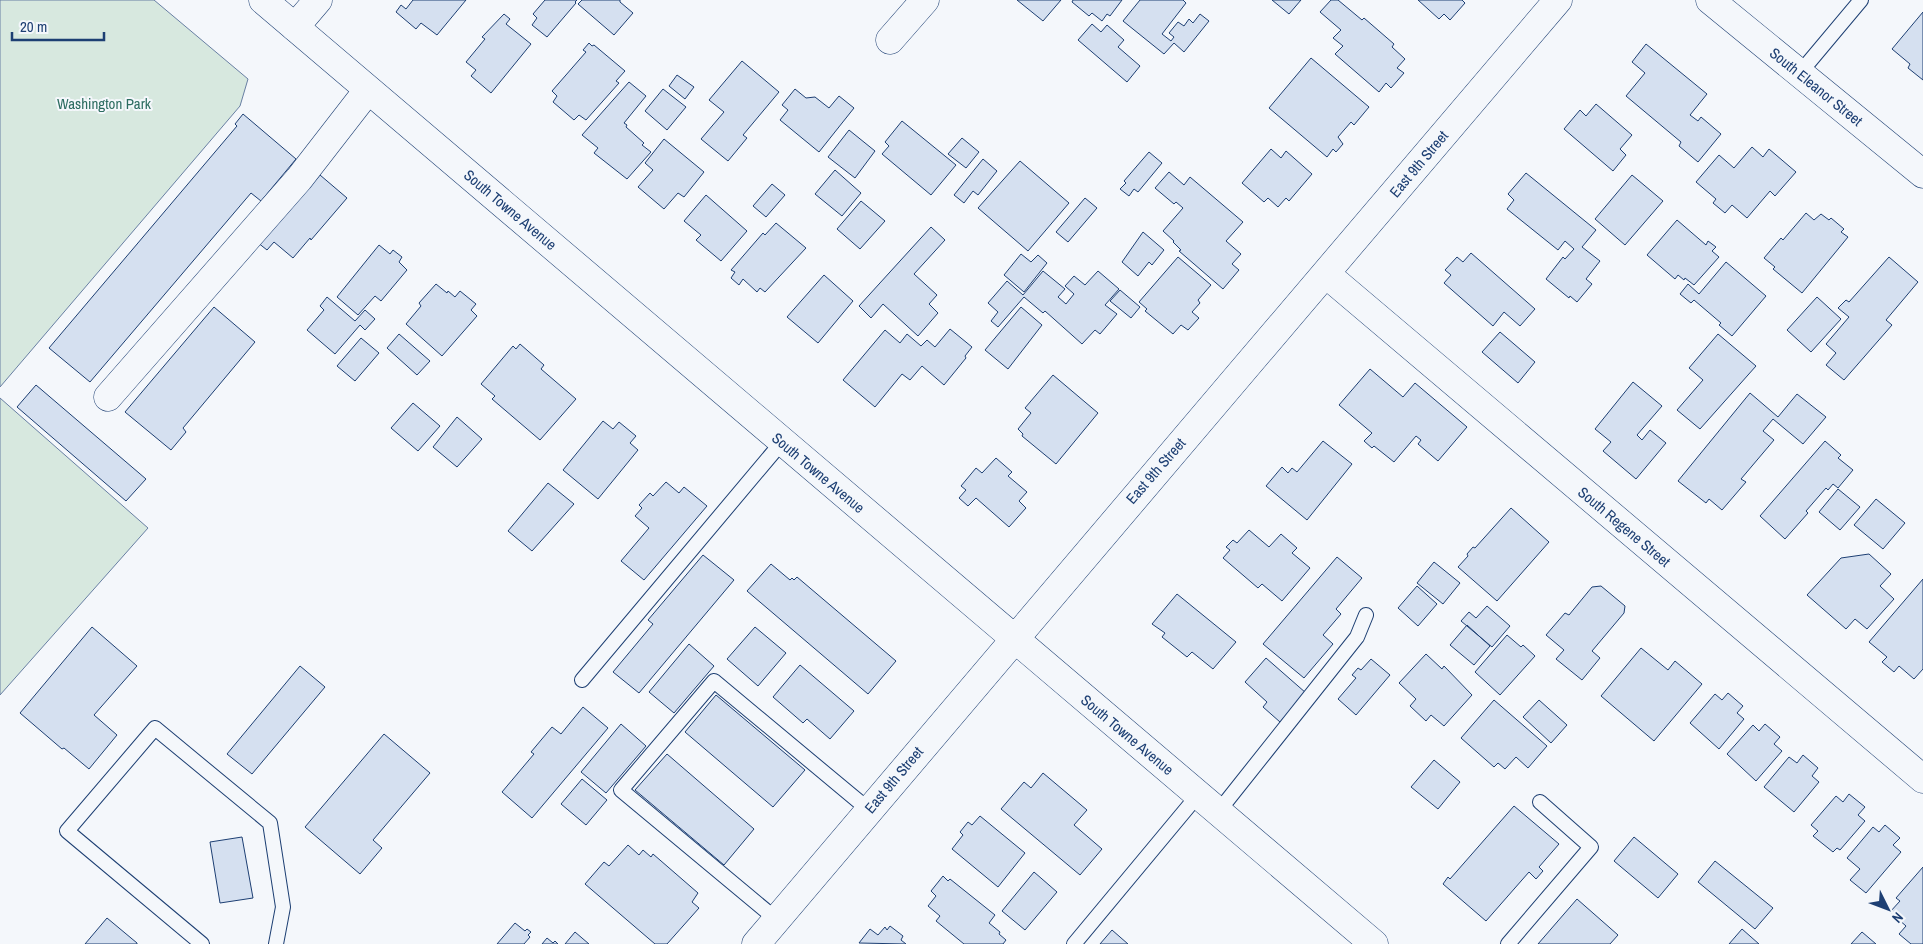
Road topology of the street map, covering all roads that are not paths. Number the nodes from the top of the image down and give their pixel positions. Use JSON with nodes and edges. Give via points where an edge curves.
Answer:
{"nodes":[{"id":1,"x":263,"y":0,"type":"edge"},
{"id":2,"x":318,"y":0,"type":"edge"},
{"id":3,"x":925,"y":0,"type":"edge"},
{"id":4,"x":1558,"y":0,"type":"edge"},
{"id":5,"x":1710,"y":0,"type":"edge"},
{"id":6,"x":1861,"y":0,"type":"edge"},
{"id":7,"x":295,"y":27,"type":"junction"},
{"id":8,"x":890,"y":40,"type":"dead end"},
{"id":9,"x":1799,"y":74,"type":"junction"},
{"id":10,"x":368,"y":90,"type":"junction"},
{"id":11,"x":1923,"y":174,"type":"edge"},
{"id":12,"x":1326,"y":274,"type":"junction"},
{"id":13,"x":108,"y":396,"type":"dead end"},
{"id":14,"x":782,"y":442,"type":"junction"},
{"id":15,"x":1366,"y":615,"type":"dead end"},
{"id":16,"x":1013,"y":639,"type":"junction"},
{"id":17,"x":582,"y":680,"type":"dead end"},
{"id":18,"x":1923,"y":779,"type":"edge"},
{"id":19,"x":1540,"y":802,"type":"dead end"},
{"id":20,"x":1208,"y":803,"type":"junction"},
{"id":21,"x":869,"y":810,"type":"junction"},
{"id":22,"x":777,"y":920,"type":"junction"},
{"id":23,"x":1372,"y":943,"type":"edge"},
{"id":24,"x":202,"y":944,"type":"edge"},
{"id":25,"x":275,"y":944,"type":"edge"},
{"id":26,"x":756,"y":944,"type":"edge"},
{"id":27,"x":1074,"y":944,"type":"edge"},
{"id":28,"x":1508,"y":944,"type":"edge"}],
"edges":[{"from":1,"to":7,"type":"street","name":"South Towne Avenue"},
{"from":2,"to":7,"type":"street"},
{"from":3,"to":8,"type":"street"},
{"from":4,"to":12,"type":"street","name":"East 9th Street"},
{"from":5,"to":9,"type":"street","name":"South Eleanor Street"},
{"from":6,"to":9,"type":"lane"},
{"from":7,"to":10,"type":"street","name":"South Towne Avenue"},
{"from":9,"to":11,"type":"street","name":"South Eleanor Street"},
{"from":10,"to":13,"type":"street","via":[[299,178]]},
{"from":10,"to":14,"type":"street","name":"South Towne Avenue"},
{"from":12,"to":16,"type":"street","name":"East 9th Street"},
{"from":12,"to":18,"type":"street","name":"South Regene Street"},
{"from":14,"to":16,"type":"street","name":"South Towne Avenue"},
{"from":14,"to":17,"type":"lane"},
{"from":15,"to":20,"type":"lane","via":[[1357,637]]},
{"from":16,"to":20,"type":"street","name":"South Towne Avenue"},
{"from":16,"to":21,"type":"street","name":"East 9th Street"},
{"from":19,"to":28,"type":"lane","via":[[1591,847]]},
{"from":20,"to":23,"type":"street","name":"South Towne Avenue"},
{"from":20,"to":27,"type":"lane"},
{"from":21,"to":22,"type":"street","name":"East 9th Street"},
{"from":21,"to":22,"type":"lane","via":[[714,681],[621,790]]},
{"from":22,"to":26,"type":"street","name":"East 9th Street"},
{"from":24,"to":25,"type":"lane","via":[[68,831],[156,728],[270,823],[283,907]]}]}
